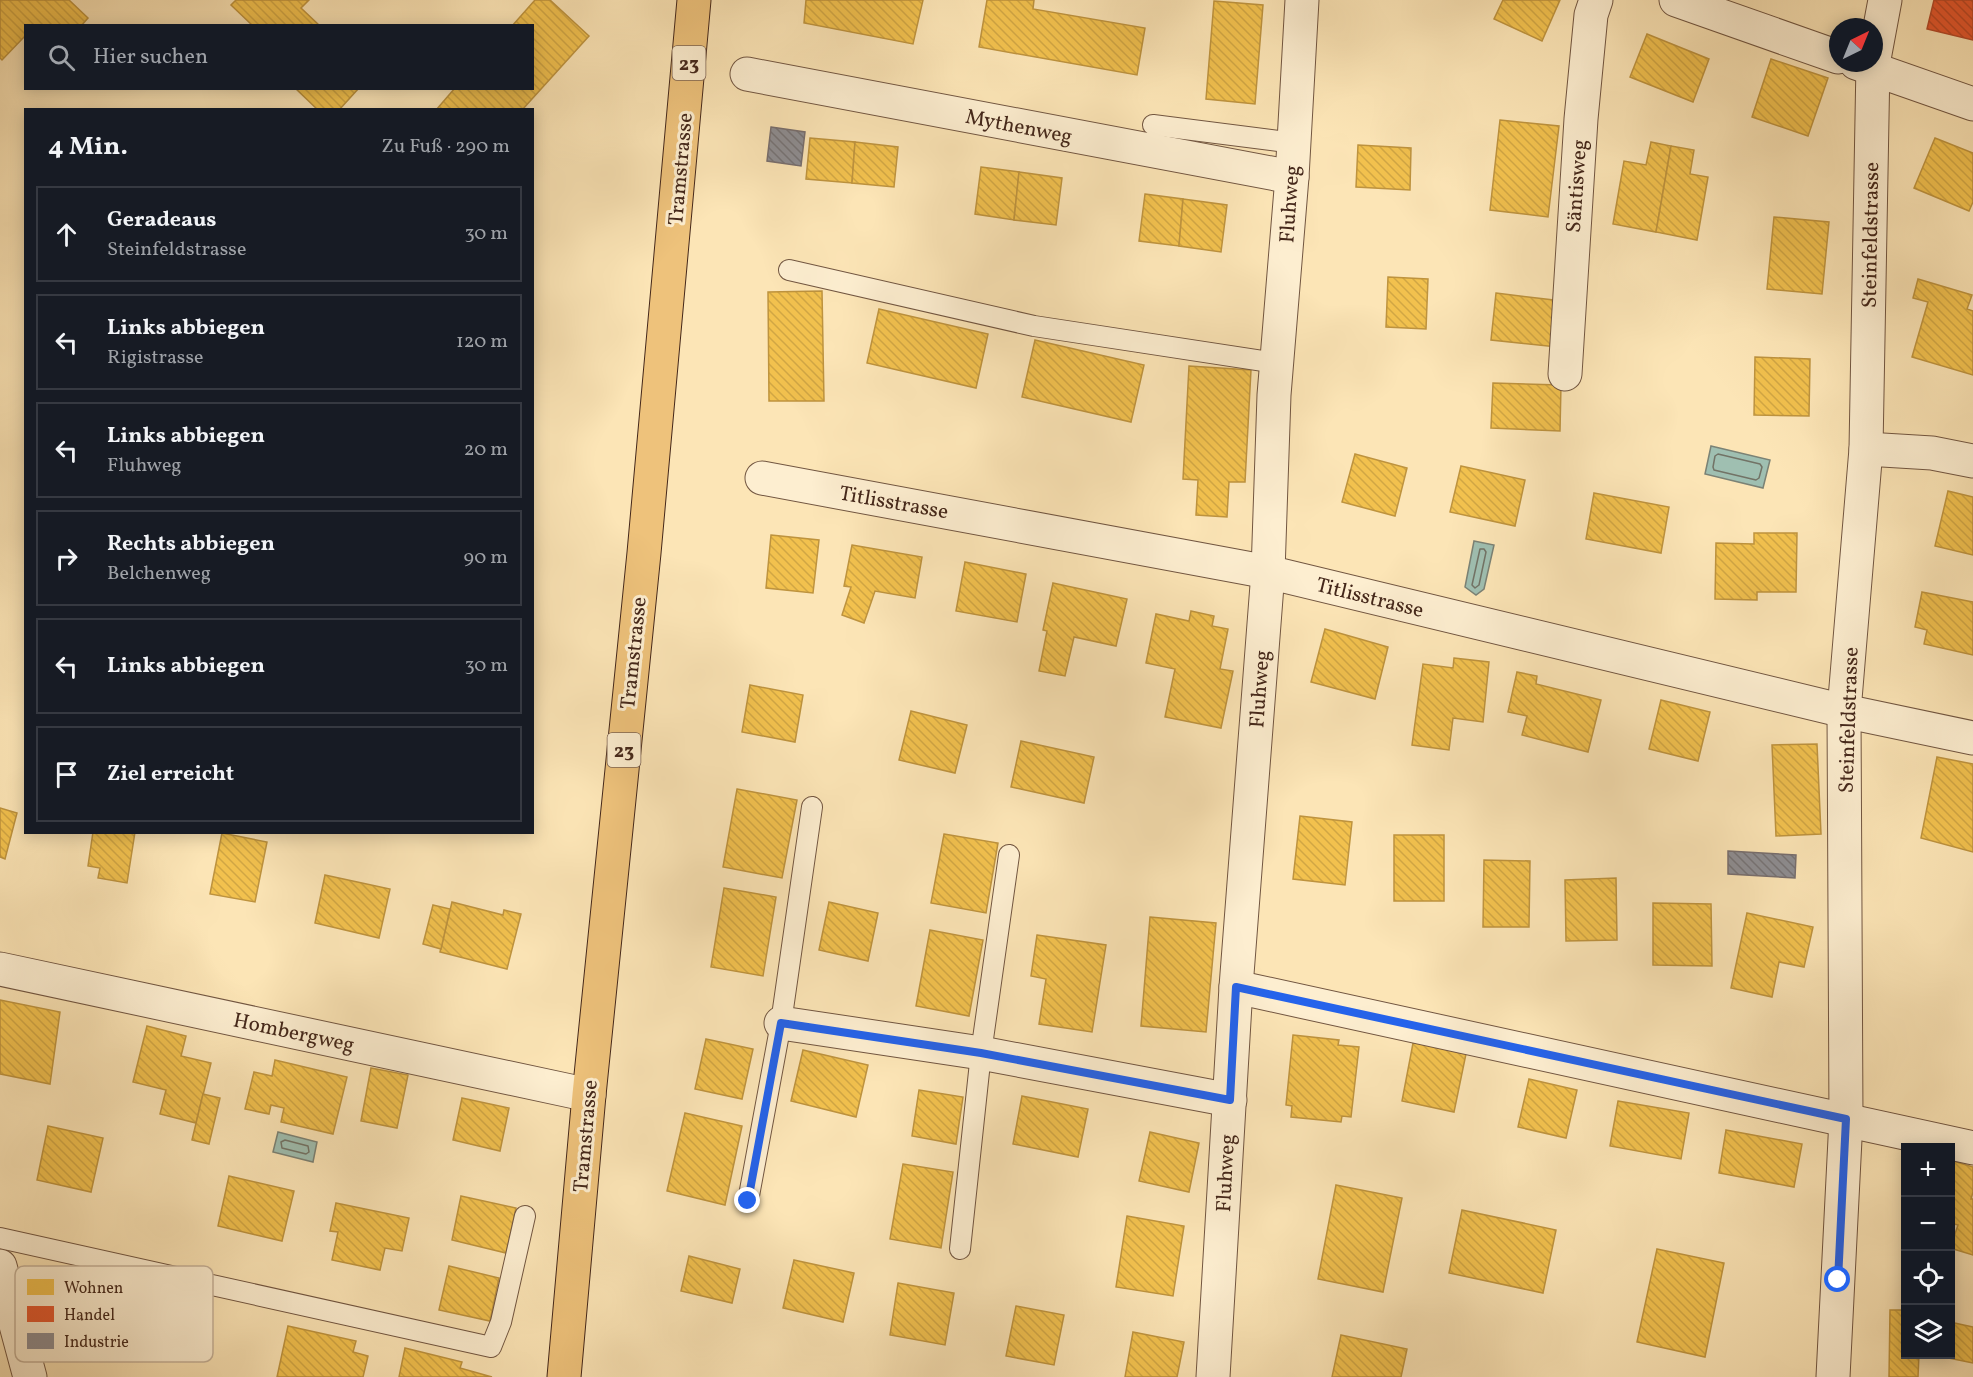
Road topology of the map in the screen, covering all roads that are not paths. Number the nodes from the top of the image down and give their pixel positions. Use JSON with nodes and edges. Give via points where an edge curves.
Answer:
{"nodes":[{"id":1,"x":694,"y":0,"type":"edge"},
{"id":2,"x":1302,"y":0,"type":"edge"},
{"id":3,"x":1596,"y":0,"type":"edge"},
{"id":4,"x":1676,"y":0,"type":"edge"},
{"id":5,"x":1885,"y":0,"type":"edge"},
{"id":6,"x":1880,"y":18,"type":"edge"},
{"id":7,"x":1829,"y":54,"type":"edge"},
{"id":8,"x":1883,"y":69,"type":"edge"},
{"id":9,"x":1869,"y":72,"type":"edge"},
{"id":10,"x":747,"y":75,"type":"dead end"},
{"id":11,"x":1973,"y":104,"type":"edge"},
{"id":12,"x":1153,"y":125,"type":"dead end"},
{"id":13,"x":1294,"y":143,"type":"junction"},
{"id":14,"x":1292,"y":177,"type":"junction"},
{"id":15,"x":789,"y":270,"type":"dead end"},
{"id":16,"x":1276,"y":363,"type":"junction"},
{"id":17,"x":1565,"y":374,"type":"dead end"},
{"id":18,"x":1866,"y":450,"type":"junction"},
{"id":19,"x":1973,"y":461,"type":"edge"},
{"id":20,"x":762,"y":478,"type":"dead end"},
{"id":21,"x":1268,"y":572,"type":"junction"},
{"id":22,"x":1844,"y":711,"type":"junction"},
{"id":23,"x":1973,"y":738,"type":"edge"},
{"id":24,"x":812,"y":807,"type":"dead end"},
{"id":25,"x":1009,"y":855,"type":"dead end"},
{"id":26,"x":0,"y":969,"type":"edge"},
{"id":27,"x":1236,"y":987,"type":"junction"},
{"id":28,"x":781,"y":1023,"type":"junction"},
{"id":29,"x":981,"y":1053,"type":"junction"},
{"id":30,"x":589,"y":1095,"type":"junction"},
{"id":31,"x":1230,"y":1100,"type":"junction"},
{"id":32,"x":1846,"y":1119,"type":"junction"},
{"id":33,"x":1973,"y":1148,"type":"edge"},
{"id":34,"x":748,"y":1201,"type":"dead end"},
{"id":35,"x":525,"y":1216,"type":"dead end"},
{"id":36,"x":0,"y":1238,"type":"edge"},
{"id":37,"x":960,"y":1250,"type":"dead end"},
{"id":38,"x":0,"y":1266,"type":"edge"},
{"id":39,"x":126,"y":1266,"type":"edge"},
{"id":40,"x":213,"y":1285,"type":"edge"},
{"id":41,"x":15,"y":1322,"type":"edge"},
{"id":42,"x":26,"y":1362,"type":"edge"},
{"id":43,"x":30,"y":1377,"type":"edge"},
{"id":44,"x":564,"y":1377,"type":"edge"},
{"id":45,"x":1213,"y":1377,"type":"edge"},
{"id":46,"x":1833,"y":1377,"type":"edge"}],
"edges":[{"from":1,"to":30,"type":"main road","name":"Tramstrasse","number":"23","via":[[644,553]]},
{"from":2,"to":13,"type":"street","name":"Fluhweg"},
{"from":3,"to":17,"type":"street","name":"Säntisweg","via":[[1591,15],[1581,119]]},
{"from":4,"to":7,"type":"street"},
{"from":5,"to":6,"type":"street","name":"Steinfeldstrasse"},
{"from":8,"to":11,"type":"street"},
{"from":9,"to":18,"type":"street","name":"Steinfeldstrasse"},
{"from":10,"to":14,"type":"street","name":"Mythenweg"},
{"from":12,"to":13,"type":"lane"},
{"from":13,"to":14,"type":"street","name":"Fluhweg"},
{"from":14,"to":16,"type":"street","name":"Fluhweg"},
{"from":15,"to":16,"type":"lane","via":[[1034,326]]},
{"from":16,"to":21,"type":"street","name":"Fluhweg"},
{"from":18,"to":19,"type":"street","via":[[1932,453]]},
{"from":18,"to":22,"type":"street","name":"Steinfeldstrasse"},
{"from":20,"to":21,"type":"street","name":"Titlisstrasse"},
{"from":21,"to":22,"type":"street","name":"Titlisstrasse"},
{"from":21,"to":27,"type":"street","name":"Fluhweg"},
{"from":22,"to":23,"type":"street","name":"Titlisstrasse"},
{"from":22,"to":32,"type":"street","name":"Steinfeldstrasse"},
{"from":24,"to":28,"type":"lane"},
{"from":25,"to":29,"type":"lane"},
{"from":26,"to":30,"type":"street","name":"Hombergweg"},
{"from":27,"to":31,"type":"street","name":"Fluhweg"},
{"from":27,"to":32,"type":"street"},
{"from":28,"to":29,"type":"street"},
{"from":28,"to":34,"type":"lane"},
{"from":29,"to":31,"type":"street"},
{"from":29,"to":37,"type":"lane"},
{"from":30,"to":44,"type":"main road","name":"Tramstrasse","number":"23"},
{"from":31,"to":45,"type":"street","name":"Fluhweg"},
{"from":32,"to":33,"type":"street"},
{"from":32,"to":46,"type":"street","name":"Steinfeldstrasse"},
{"from":35,"to":40,"type":"lane","via":[[501,1322],[491,1347]]},
{"from":36,"to":39,"type":"lane"},
{"from":38,"to":41,"type":"street"},
{"from":42,"to":43,"type":"street"}]}
